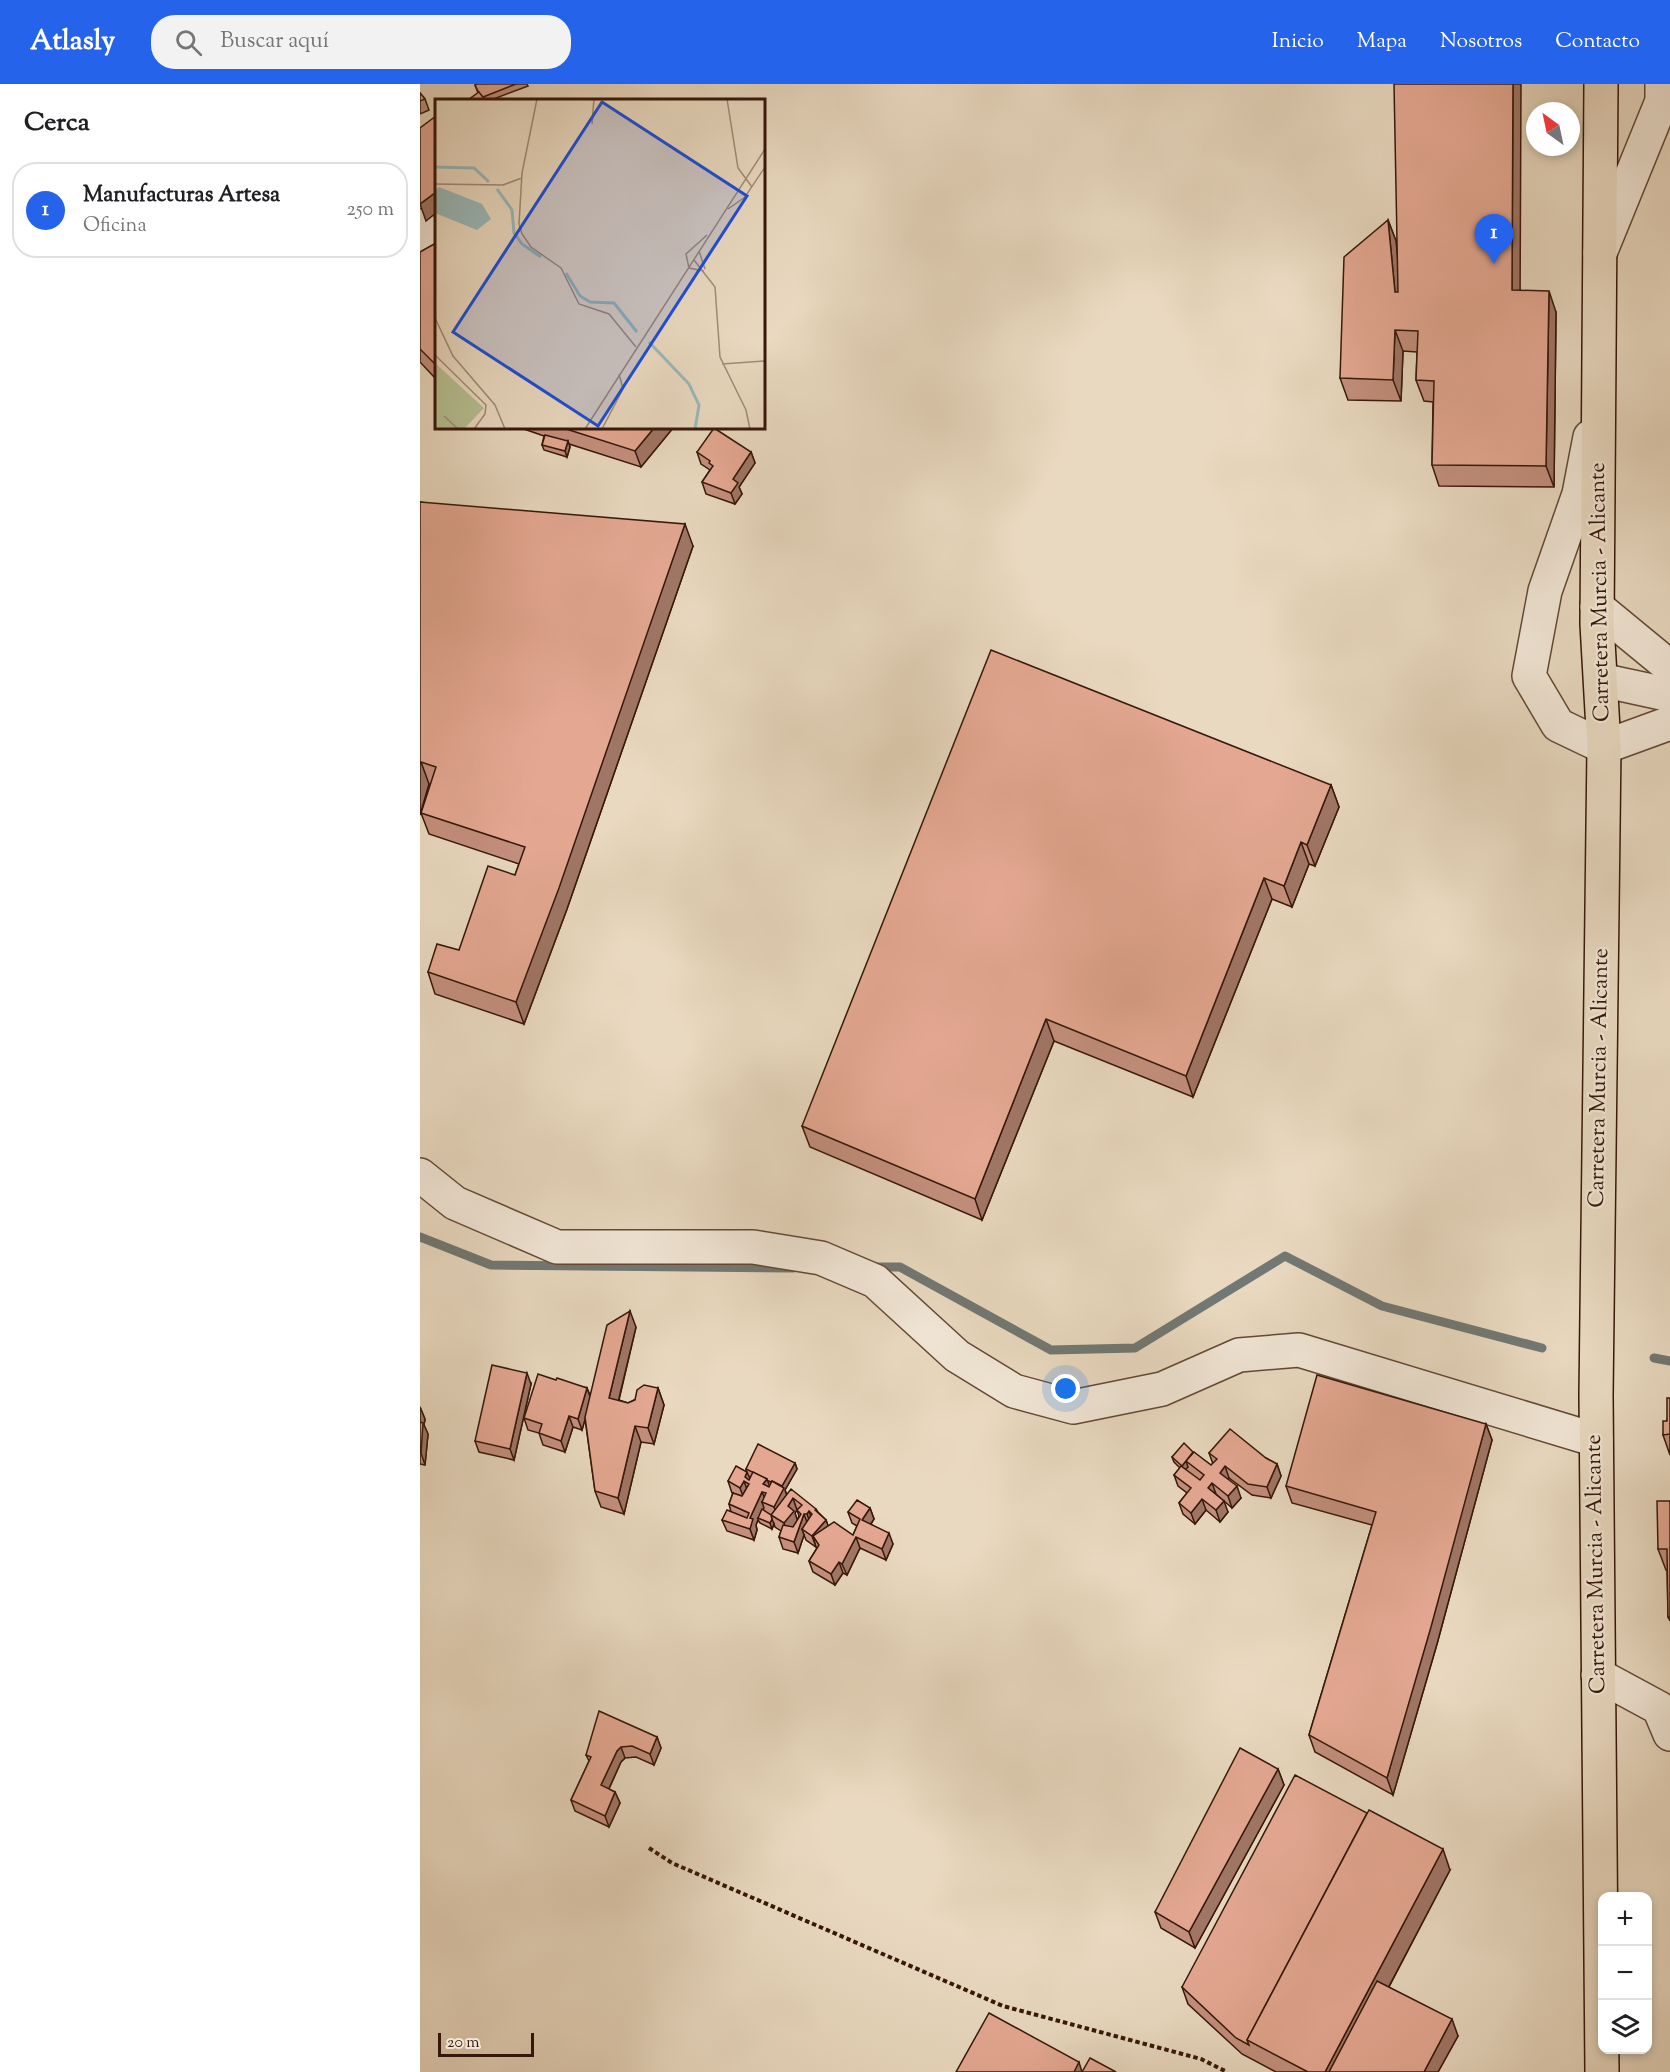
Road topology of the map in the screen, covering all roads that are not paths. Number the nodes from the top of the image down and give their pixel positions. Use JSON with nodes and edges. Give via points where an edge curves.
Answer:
{"nodes":[{"id":1,"x":1600,"y":84,"type":"edge"},
{"id":2,"x":1662,"y":84,"type":"edge"},
{"id":3,"x":420,"y":226,"type":"edge"},
{"id":4,"x":435,"y":246,"type":"edge"},
{"id":5,"x":1598,"y":258,"type":"junction"},
{"id":6,"x":1598,"y":400,"type":"junction"},
{"id":7,"x":1597,"y":607,"type":"junction"},
{"id":8,"x":1670,"y":667,"type":"edge"},
{"id":9,"x":1600,"y":680,"type":"junction"},
{"id":10,"x":1670,"y":696,"type":"edge"},
{"id":11,"x":1670,"y":723,"type":"edge"},
{"id":12,"x":1604,"y":747,"type":"junction"},
{"id":13,"x":420,"y":1175,"type":"edge"},
{"id":14,"x":1596,"y":1440,"type":"junction"},
{"id":15,"x":1598,"y":1675,"type":"junction"},
{"id":16,"x":1670,"y":1734,"type":"edge"},
{"id":17,"x":1602,"y":2072,"type":"edge"}],
"edges":[{"from":1,"to":5,"type":"highway","name":"Carretera Murcia - Alicante"},
{"from":2,"to":5,"type":"street","via":[[1662,101]]},
{"from":3,"to":4,"type":"street"},
{"from":5,"to":6,"type":"highway","name":"Carretera Murcia - Alicante"},
{"from":6,"to":7,"type":"highway","name":"Carretera Murcia - Alicante"},
{"from":6,"to":12,"type":"street","via":[[1579,494],[1545,591],[1529,676],[1558,725]]},
{"from":7,"to":8,"type":"street"},
{"from":7,"to":9,"type":"highway","name":"Carretera Murcia - Alicante"},
{"from":9,"to":10,"type":"street"},
{"from":9,"to":12,"type":"highway","name":"Carretera Murcia - Alicante"},
{"from":11,"to":12,"type":"street"},
{"from":12,"to":14,"type":"highway","name":"Carretera Murcia - Alicante"},
{"from":13,"to":14,"type":"street","via":[[455,1203],[557,1247],[753,1247],[821,1258],[875,1281],[957,1356],[1014,1391],[1073,1407],[1162,1389],[1239,1354],[1299,1350]]},
{"from":14,"to":15,"type":"highway","name":"Carretera Murcia - Alicante"},
{"from":15,"to":16,"type":"street","via":[[1659,1708]]},
{"from":15,"to":17,"type":"highway","name":"Carretera Murcia - Alicante"}]}
